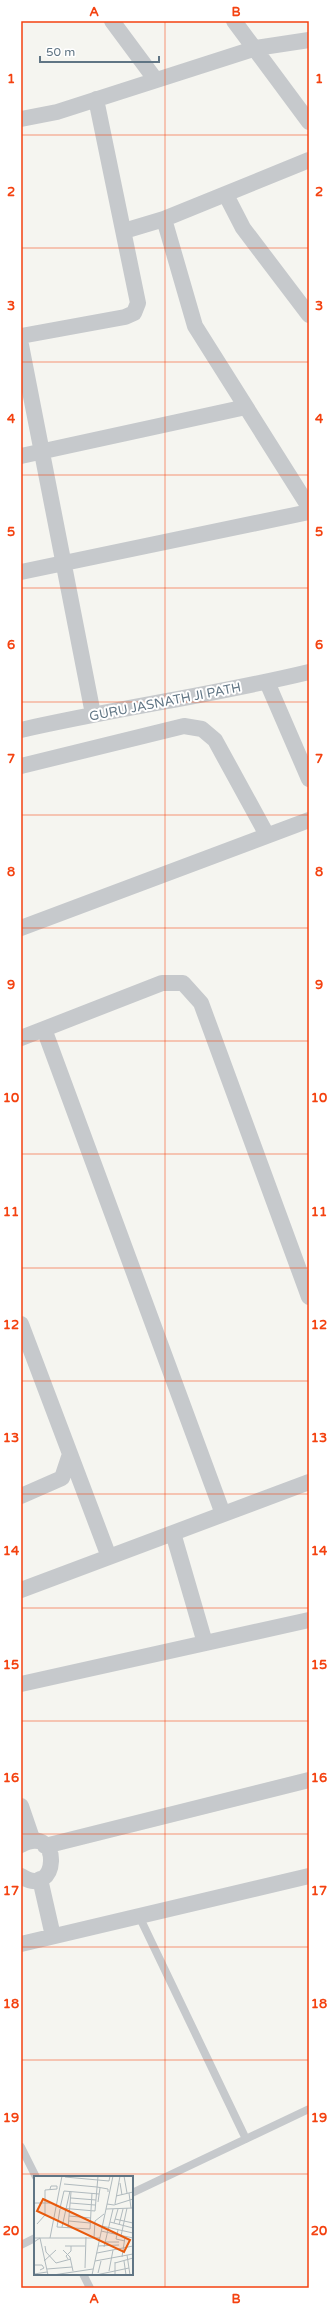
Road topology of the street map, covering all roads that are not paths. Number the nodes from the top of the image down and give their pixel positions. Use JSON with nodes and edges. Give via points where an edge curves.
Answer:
{"nodes":[{"id":1,"x":112,"y":21,"type":"edge"},
{"id":2,"x":234,"y":21,"type":"edge"},
{"id":3,"x":309,"y":40,"type":"edge"},
{"id":4,"x":256,"y":48,"type":"junction"},
{"id":5,"x":155,"y":79,"type":"junction"},
{"id":6,"x":96,"y":99,"type":"junction"},
{"id":7,"x":21,"y":119,"type":"edge"},
{"id":8,"x":309,"y":122,"type":"edge"},
{"id":9,"x":309,"y":160,"type":"edge"},
{"id":10,"x":226,"y":195,"type":"junction"},
{"id":11,"x":164,"y":219,"type":"junction"},
{"id":12,"x":124,"y":231,"type":"junction"},
{"id":13,"x":309,"y":315,"type":"edge"},
{"id":14,"x":21,"y":336,"type":"edge"},
{"id":15,"x":21,"y":345,"type":"edge"},
{"id":16,"x":246,"y":407,"type":"junction"},
{"id":17,"x":43,"y":451,"type":"junction"},
{"id":18,"x":21,"y":456,"type":"edge"},
{"id":19,"x":309,"y":507,"type":"edge"},
{"id":20,"x":309,"y":512,"type":"edge"},
{"id":21,"x":64,"y":563,"type":"junction"},
{"id":22,"x":21,"y":572,"type":"edge"},
{"id":23,"x":309,"y":672,"type":"edge"},
{"id":24,"x":267,"y":682,"type":"junction"},
{"id":25,"x":93,"y":714,"type":"junction"},
{"id":26,"x":21,"y":730,"type":"edge"},
{"id":27,"x":21,"y":766,"type":"edge"},
{"id":28,"x":309,"y":779,"type":"edge"},
{"id":29,"x":309,"y":820,"type":"edge"},
{"id":30,"x":267,"y":835,"type":"junction"},
{"id":31,"x":21,"y":928,"type":"edge"},
{"id":32,"x":44,"y":1029,"type":"junction"},
{"id":33,"x":21,"y":1038,"type":"edge"},
{"id":34,"x":309,"y":1297,"type":"edge"},
{"id":35,"x":21,"y":1324,"type":"edge"},
{"id":36,"x":70,"y":1454,"type":"junction"},
{"id":37,"x":309,"y":1482,"type":"edge"},
{"id":38,"x":21,"y":1496,"type":"edge"},
{"id":39,"x":223,"y":1514,"type":"junction"},
{"id":40,"x":173,"y":1533,"type":"junction"},
{"id":41,"x":109,"y":1557,"type":"junction"},
{"id":42,"x":21,"y":1590,"type":"edge"},
{"id":43,"x":309,"y":1620,"type":"edge"},
{"id":44,"x":205,"y":1643,"type":"junction"},
{"id":45,"x":21,"y":1684,"type":"edge"},
{"id":46,"x":309,"y":1780,"type":"edge"},
{"id":47,"x":21,"y":1806,"type":"edge"},
{"id":48,"x":33,"y":1844,"type":"edge"},
{"id":49,"x":21,"y":1876,"type":"edge"},
{"id":50,"x":309,"y":1876,"type":"edge"},
{"id":51,"x":40,"y":1879,"type":"junction"},
{"id":52,"x":140,"y":1916,"type":"junction"},
{"id":53,"x":53,"y":1936,"type":"junction"},
{"id":54,"x":21,"y":1944,"type":"edge"},
{"id":55,"x":309,"y":2109,"type":"edge"},
{"id":56,"x":246,"y":2139,"type":"junction"},
{"id":57,"x":21,"y":2147,"type":"edge"},
{"id":58,"x":36,"y":2176,"type":"edge"},
{"id":59,"x":133,"y":2193,"type":"edge"},
{"id":60,"x":34,"y":2238,"type":"edge"},
{"id":61,"x":21,"y":2245,"type":"edge"},
{"id":62,"x":84,"y":2275,"type":"edge"},
{"id":63,"x":90,"y":2288,"type":"edge"}],
"edges":[{"from":1,"to":5,"type":"street"},
{"from":2,"to":4,"type":"street"},
{"from":3,"to":4,"type":"street"},
{"from":4,"to":5,"type":"street"},
{"from":4,"to":8,"type":"street"},
{"from":5,"to":6,"type":"street"},
{"from":6,"to":7,"type":"street","via":[[57,112]]},
{"from":6,"to":12,"type":"street"},
{"from":9,"to":10,"type":"street"},
{"from":10,"to":11,"type":"street"},
{"from":10,"to":13,"type":"street","via":[[243,228]]},
{"from":11,"to":12,"type":"street"},
{"from":11,"to":16,"type":"street","via":[[194,326]]},
{"from":12,"to":14,"type":"street","via":[[138,303],[134,313],[125,317]]},
{"from":15,"to":17,"type":"street"},
{"from":16,"to":17,"type":"street"},
{"from":16,"to":19,"type":"street"},
{"from":17,"to":18,"type":"street"},
{"from":17,"to":21,"type":"street"},
{"from":20,"to":21,"type":"street"},
{"from":21,"to":22,"type":"street"},
{"from":21,"to":25,"type":"street"},
{"from":23,"to":24,"type":"street","name":"GURU JASNATH JI PATH"},
{"from":24,"to":25,"type":"street","name":"GURU JASNATH JI PATH"},
{"from":24,"to":28,"type":"street"},
{"from":25,"to":26,"type":"street","name":"GURU JASNATH JI PATH"},
{"from":27,"to":30,"type":"street","via":[[184,726],[202,729],[214,740]]},
{"from":29,"to":30,"type":"street"},
{"from":30,"to":31,"type":"street"},
{"from":32,"to":33,"type":"street"},
{"from":32,"to":34,"type":"street","via":[[162,983],[183,983],[201,1003]]},
{"from":32,"to":39,"type":"street"},
{"from":35,"to":36,"type":"street"},
{"from":36,"to":38,"type":"street","via":[[62,1478]]},
{"from":36,"to":41,"type":"street"},
{"from":37,"to":39,"type":"street"},
{"from":39,"to":40,"type":"street"},
{"from":40,"to":41,"type":"street"},
{"from":40,"to":44,"type":"street"},
{"from":41,"to":42,"type":"street"},
{"from":43,"to":44,"type":"street"},
{"from":44,"to":45,"type":"street"},
{"from":46,"to":48,"type":"street"},
{"from":47,"to":48,"type":"street"},
{"from":48,"to":51,"type":"street","via":[[50,1851],[52,1864],[46,1876]]},
{"from":49,"to":51,"type":"street","via":[[28,1880]]},
{"from":50,"to":52,"type":"street"},
{"from":51,"to":53,"type":"street"},
{"from":52,"to":53,"type":"street"},
{"from":52,"to":56,"type":"lane"},
{"from":53,"to":54,"type":"street"},
{"from":55,"to":56,"type":"lane"},
{"from":56,"to":59,"type":"lane"},
{"from":57,"to":58,"type":"lane"},
{"from":60,"to":61,"type":"lane"},
{"from":62,"to":63,"type":"lane"}]}
